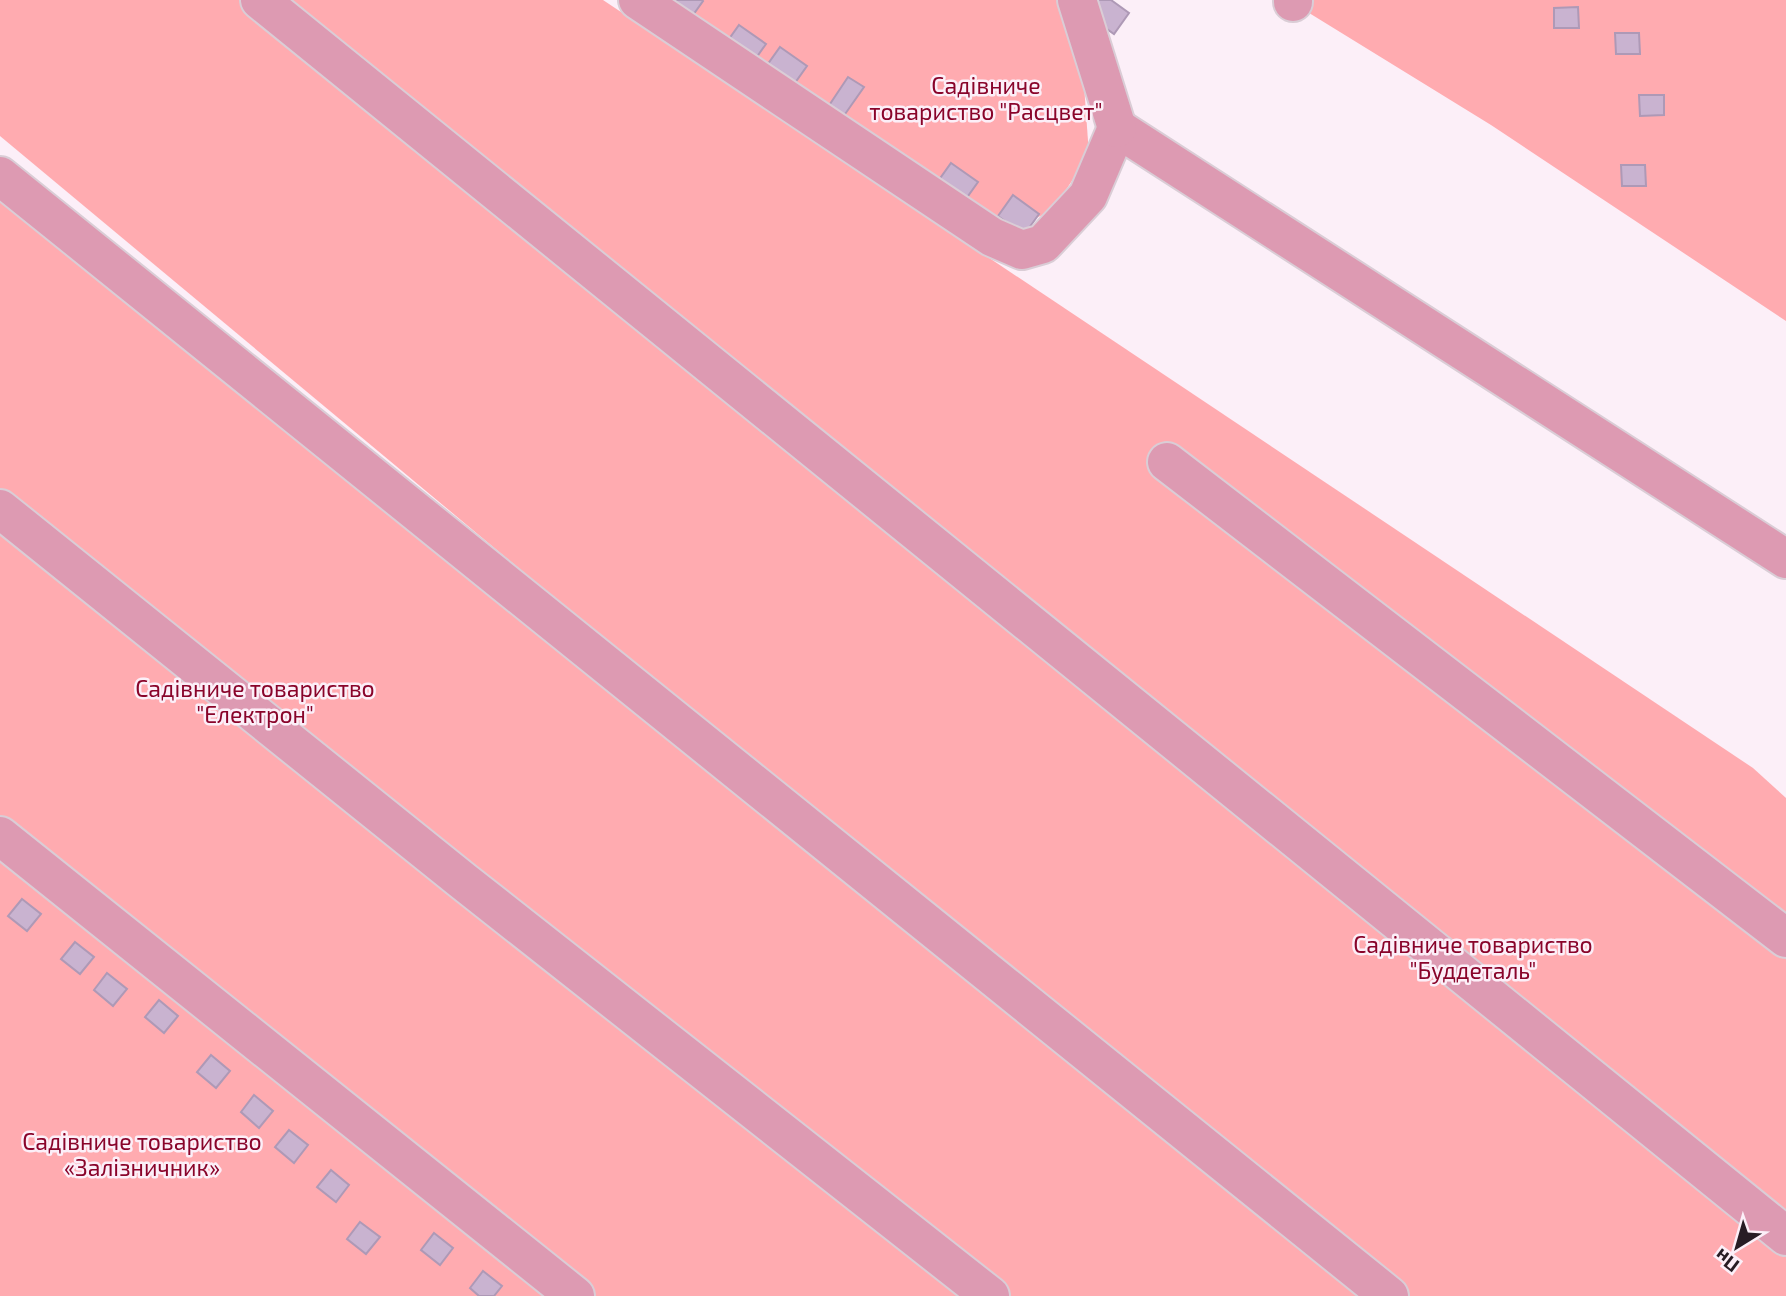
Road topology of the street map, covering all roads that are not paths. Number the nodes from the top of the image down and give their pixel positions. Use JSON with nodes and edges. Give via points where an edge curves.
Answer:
{"nodes":[{"id":1,"x":260,"y":0,"type":"edge"},
{"id":2,"x":638,"y":0,"type":"edge"},
{"id":3,"x":1077,"y":0,"type":"edge"},
{"id":4,"x":1116,"y":128,"type":"junction"},
{"id":5,"x":0,"y":176,"type":"edge"},
{"id":6,"x":1167,"y":462,"type":"dead end"},
{"id":7,"x":0,"y":509,"type":"edge"},
{"id":8,"x":1786,"y":559,"type":"edge"},
{"id":9,"x":0,"y":836,"type":"edge"},
{"id":10,"x":1786,"y":938,"type":"edge"},
{"id":11,"x":1786,"y":1236,"type":"edge"},
{"id":12,"x":575,"y":1296,"type":"edge"},
{"id":13,"x":990,"y":1296,"type":"edge"},
{"id":14,"x":1389,"y":1296,"type":"edge"}],
"edges":[{"from":1,"to":11,"type":"lane"},
{"from":2,"to":4,"type":"lane","via":[[992,237],[1022,250],[1043,244],[1088,196]]},
{"from":3,"to":4,"type":"lane"},
{"from":4,"to":8,"type":"lane"},
{"from":5,"to":14,"type":"lane"},
{"from":6,"to":10,"type":"lane"},
{"from":7,"to":13,"type":"lane"},
{"from":9,"to":12,"type":"lane"}]}
